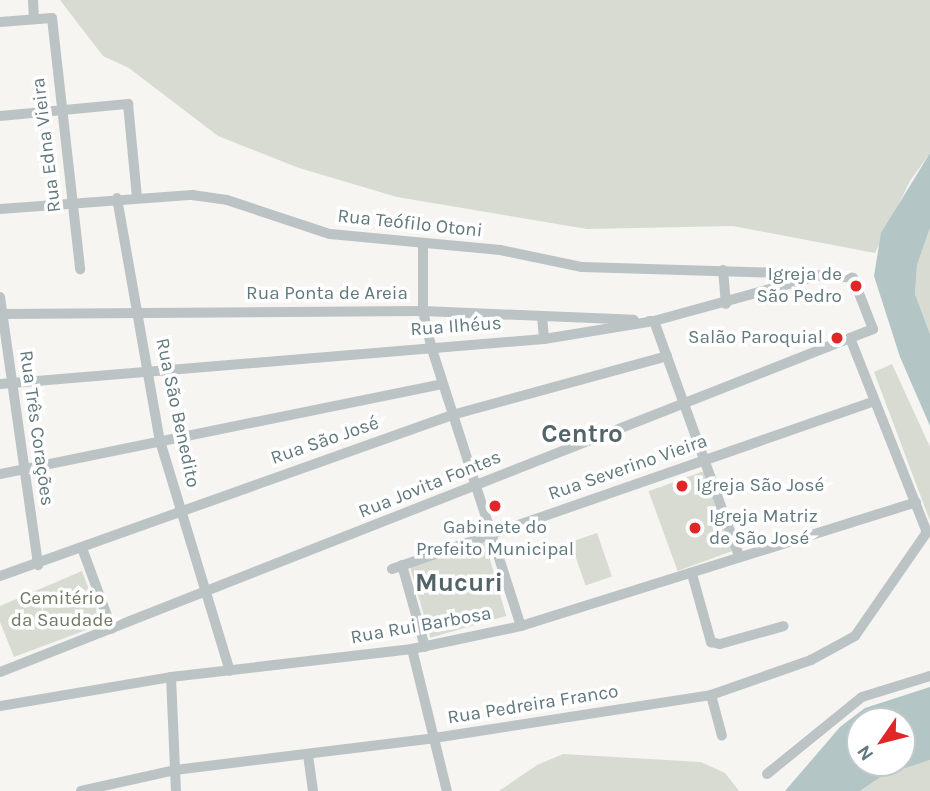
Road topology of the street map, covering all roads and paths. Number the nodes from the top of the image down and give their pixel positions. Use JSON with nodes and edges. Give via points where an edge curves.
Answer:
{"nodes":[{"id":1,"x":33,"y":0,"type":"edge"},
{"id":2,"x":34,"y":19,"type":"junction"},
{"id":3,"x":0,"y":22,"type":"edge"},
{"id":4,"x":60,"y":110,"type":"junction"},
{"id":5,"x":0,"y":116,"type":"edge"},
{"id":6,"x":137,"y":197,"type":"junction"},
{"id":7,"x":117,"y":198,"type":"junction"},
{"id":8,"x":71,"y":203,"type":"junction"},
{"id":9,"x":0,"y":209,"type":"edge"},
{"id":10,"x":423,"y":244,"type":"junction"},
{"id":11,"x":80,"y":269,"type":"dead end"},
{"id":12,"x":723,"y":270,"type":"junction"},
{"id":13,"x":821,"y":275,"type":"junction"},
{"id":14,"x":0,"y":297,"type":"edge"},
{"id":15,"x":726,"y":304,"type":"junction"},
{"id":16,"x":423,"y":311,"type":"junction"},
{"id":17,"x":138,"y":313,"type":"junction"},
{"id":18,"x":1,"y":314,"type":"edge"},
{"id":19,"x":542,"y":316,"type":"junction"},
{"id":20,"x":654,"y":321,"type":"junction"},
{"id":21,"x":873,"y":329,"type":"joint"},
{"id":22,"x":850,"y":338,"type":"junction"},
{"id":23,"x":544,"y":339,"type":"junction"},
{"id":24,"x":430,"y":346,"type":"junction"},
{"id":25,"x":667,"y":356,"type":"junction"},
{"id":26,"x":149,"y":372,"type":"junction"},
{"id":27,"x":6,"y":384,"type":"edge"},
{"id":28,"x":441,"y":384,"type":"junction"},
{"id":29,"x":876,"y":401,"type":"junction"},
{"id":30,"x":684,"y":403,"type":"junction"},
{"id":31,"x":452,"y":415,"type":"junction"},
{"id":32,"x":160,"y":441,"type":"junction"},
{"id":33,"x":705,"y":460,"type":"junction"},
{"id":34,"x":24,"y":470,"type":"junction"},
{"id":35,"x":0,"y":474,"type":"edge"},
{"id":36,"x":478,"y":485,"type":"junction"},
{"id":37,"x":916,"y":502,"type":"junction"},
{"id":38,"x":180,"y":510,"type":"junction"},
{"id":39,"x":929,"y":532,"type":"edge"},
{"id":40,"x":493,"y":533,"type":"junction"},
{"id":41,"x":82,"y":548,"type":"junction"},
{"id":42,"x":739,"y":556,"type":"junction"},
{"id":43,"x":38,"y":565,"type":"junction"},
{"id":44,"x":692,"y":574,"type":"junction"},
{"id":45,"x":0,"y":576,"type":"edge"},
{"id":46,"x":206,"y":594,"type":"junction"},
{"id":47,"x":522,"y":626,"type":"junction"},
{"id":48,"x":784,"y":626,"type":"dead end"},
{"id":49,"x":112,"y":629,"type":"junction"},
{"id":50,"x":425,"y":647,"type":"junction"},
{"id":51,"x":412,"y":649,"type":"junction"},
{"id":52,"x":230,"y":671,"type":"junction"},
{"id":53,"x":0,"y":672,"type":"edge"},
{"id":54,"x":930,"y":676,"type":"edge"},
{"id":55,"x":171,"y":677,"type":"junction"},
{"id":56,"x":711,"y":695,"type":"junction"},
{"id":57,"x":0,"y":706,"type":"edge"},
{"id":58,"x":722,"y":736,"type":"dead end"},
{"id":59,"x":435,"y":737,"type":"junction"},
{"id":60,"x":308,"y":755,"type":"junction"},
{"id":61,"x":175,"y":770,"type":"junction"},
{"id":62,"x":767,"y":774,"type":"dead end"},
{"id":63,"x":81,"y":791,"type":"edge"},
{"id":64,"x":176,"y":791,"type":"edge"},
{"id":65,"x":313,"y":791,"type":"edge"},
{"id":66,"x":447,"y":791,"type":"edge"}],
"edges":[{"from":1,"to":2,"type":"street"},
{"from":2,"to":3,"type":"street"},
{"from":2,"to":4,"type":"street","name":"Rua Edna Vieira","via":[[52,18]]},
{"from":4,"to":5,"type":"street"},
{"from":4,"to":6,"type":"street","via":[[128,104]]},
{"from":4,"to":8,"type":"street","name":"Rua Edna Vieira"},
{"from":6,"to":7,"type":"street","name":"Rua Teófilo Otoni"},
{"from":6,"to":10,"type":"street","name":"Rua Teófilo Otoni","via":[[208,196],[330,234]]},
{"from":7,"to":8,"type":"street","name":"Rua Teófilo Otoni"},
{"from":7,"to":17,"type":"street","name":"Rua São Benedito"},
{"from":8,"to":9,"type":"street","name":"Rua Teófilo Otoni"},
{"from":8,"to":11,"type":"street","name":"Rua Edna Vieira"},
{"from":10,"to":12,"type":"street","name":"Rua Teófilo Otoni","via":[[500,250],[582,268]]},
{"from":10,"to":16,"type":"street"},
{"from":12,"to":13,"type":"street","name":"Rua Teófilo Otoni"},
{"from":12,"to":15,"type":"street"},
{"from":13,"to":15,"type":"street","name":"Rua Ilhéus"},
{"from":13,"to":21,"type":"street","name":"Rua Ilhéus","via":[[853,278]]},
{"from":14,"to":18,"type":"street","name":"Rua Três Corações"},
{"from":15,"to":20,"type":"street","name":"Rua Ilhéus"},
{"from":16,"to":17,"type":"street","name":"Rua Ponta de Areia"},
{"from":16,"to":19,"type":"street","name":"Rua Ponta de Areia"},
{"from":16,"to":24,"type":"street"},
{"from":17,"to":18,"type":"street","name":"Rua Ponta de Areia"},
{"from":17,"to":26,"type":"street","name":"Rua São Benedito"},
{"from":18,"to":27,"type":"street","name":"Rua Três Corações"},
{"from":19,"to":20,"type":"street","name":"Rua Ponta de Areia"},
{"from":19,"to":23,"type":"street"},
{"from":20,"to":23,"type":"street","name":"Rua Ilhéus"},
{"from":20,"to":25,"type":"street"},
{"from":21,"to":22,"type":"street","name":"Rua Jovita Fontes"},
{"from":22,"to":29,"type":"street"},
{"from":22,"to":30,"type":"street","name":"Rua Jovita Fontes"},
{"from":23,"to":24,"type":"street","name":"Rua Ilhéus"},
{"from":24,"to":26,"type":"street","name":"Rua Ilhéus"},
{"from":24,"to":28,"type":"street"},
{"from":25,"to":30,"type":"street"},
{"from":25,"to":31,"type":"street","name":"Rua São José"},
{"from":26,"to":27,"type":"street","name":"Rua Ilhéus"},
{"from":26,"to":32,"type":"street","name":"Rua São Benedito"},
{"from":27,"to":34,"type":"street","name":"Rua Três Corações"},
{"from":28,"to":31,"type":"street"},
{"from":28,"to":32,"type":"street"},
{"from":29,"to":33,"type":"street","name":"Rua Severino Vieira"},
{"from":29,"to":37,"type":"street"},
{"from":30,"to":33,"type":"street"},
{"from":30,"to":36,"type":"street","name":"Rua Jovita Fontes"},
{"from":31,"to":36,"type":"street"},
{"from":31,"to":38,"type":"street","name":"Rua São José"},
{"from":32,"to":34,"type":"street"},
{"from":32,"to":38,"type":"street","name":"Rua São Benedito"},
{"from":33,"to":40,"type":"street","name":"Rua Severino Vieira"},
{"from":33,"to":42,"type":"street"},
{"from":34,"to":35,"type":"street"},
{"from":34,"to":43,"type":"street","name":"Rua Três Corações"},
{"from":36,"to":40,"type":"street"},
{"from":36,"to":46,"type":"street","name":"Rua Jovita Fontes"},
{"from":37,"to":39,"type":"street"},
{"from":37,"to":42,"type":"street","name":"Rua Rui Barbosa"},
{"from":38,"to":41,"type":"street","name":"Rua São José"},
{"from":38,"to":46,"type":"street","name":"Rua São Benedito"},
{"from":39,"to":56,"type":"street","name":"Rua Pedreira Franco","via":[[855,636],[811,660]]},
{"from":40,"to":47,"type":"street"},
{"from":40,"to":50,"type":"street","name":"Rua Severino Vieira","via":[[397,567]]},
{"from":41,"to":43,"type":"street","name":"Rua São José"},
{"from":41,"to":49,"type":"street"},
{"from":42,"to":44,"type":"street","name":"Rua Rui Barbosa"},
{"from":43,"to":45,"type":"street","name":"Rua São José"},
{"from":44,"to":47,"type":"street","name":"Rua Rui Barbosa"},
{"from":44,"to":48,"type":"street","via":[[711,642],[720,644]]},
{"from":46,"to":49,"type":"street","name":"Rua Jovita Fontes"},
{"from":46,"to":52,"type":"street","name":"Rua São Benedito"},
{"from":47,"to":50,"type":"street","name":"Rua Rui Barbosa"},
{"from":49,"to":53,"type":"street","name":"Rua Jovita Fontes"},
{"from":50,"to":51,"type":"street","name":"Rua Rui Barbosa"},
{"from":51,"to":52,"type":"street","name":"Rua Rui Barbosa"},
{"from":51,"to":59,"type":"street"},
{"from":52,"to":55,"type":"street","name":"Rua Rui Barbosa"},
{"from":54,"to":62,"type":"street","via":[[862,697]]},
{"from":55,"to":57,"type":"street","name":"Rua Rui Barbosa"},
{"from":55,"to":61,"type":"street"},
{"from":56,"to":58,"type":"street"},
{"from":56,"to":59,"type":"street","name":"Rua Pedreira Franco"},
{"from":59,"to":60,"type":"street","name":"Rua Pedreira Franco"},
{"from":59,"to":66,"type":"street"},
{"from":60,"to":61,"type":"street","name":"Rua Pedreira Franco"},
{"from":60,"to":65,"type":"street"},
{"from":61,"to":63,"type":"street","name":"Rua Pedreira Franco"},
{"from":61,"to":64,"type":"street"}]}
